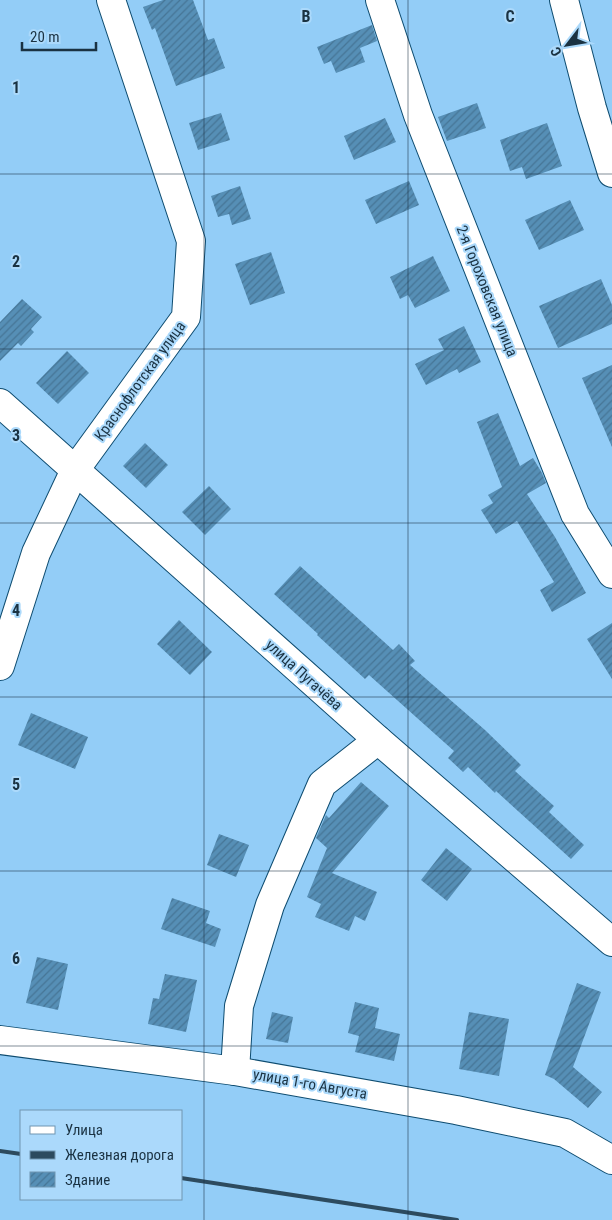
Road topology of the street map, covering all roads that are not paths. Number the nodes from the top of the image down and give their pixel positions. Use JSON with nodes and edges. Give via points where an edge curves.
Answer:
{"nodes":[{"id":1,"x":111,"y":0,"type":"edge"},
{"id":2,"x":380,"y":0,"type":"edge"},
{"id":3,"x":564,"y":0,"type":"edge"},
{"id":4,"x":602,"y":104,"type":"edge"},
{"id":5,"x":612,"y":173,"type":"edge"},
{"id":6,"x":0,"y":403,"type":"edge"},
{"id":7,"x":75,"y":470,"type":"junction"},
{"id":8,"x":612,"y":574,"type":"edge"},
{"id":9,"x":0,"y":666,"type":"edge"},
{"id":10,"x":378,"y":740,"type":"junction"},
{"id":11,"x":612,"y":942,"type":"edge"},
{"id":12,"x":0,"y":1040,"type":"edge"},
{"id":13,"x":235,"y":1071,"type":"junction"},
{"id":14,"x":612,"y":1160,"type":"edge"}],
"edges":[{"from":1,"to":7,"type":"street","name":"Краснофлотская улица","via":[[191,241],[186,318]]},
{"from":2,"to":8,"type":"street","name":"2-я Гороховская улица","via":[[418,115],[575,514]]},
{"from":3,"to":4,"type":"street"},
{"from":4,"to":5,"type":"street"},
{"from":6,"to":7,"type":"street","name":"улица Пугачёва"},
{"from":7,"to":9,"type":"street","name":"Краснофлотская улица","via":[[36,553]]},
{"from":7,"to":10,"type":"street","name":"улица Пугачёва"},
{"from":10,"to":11,"type":"street","name":"улица Пугачёва"},
{"from":10,"to":13,"type":"street","via":[[322,784],[270,905],[239,1006]]},
{"from":12,"to":13,"type":"street","name":"улица 1-го Августа"},
{"from":13,"to":14,"type":"street","name":"улица 1-го Августа","via":[[456,1110],[566,1134]]}]}
